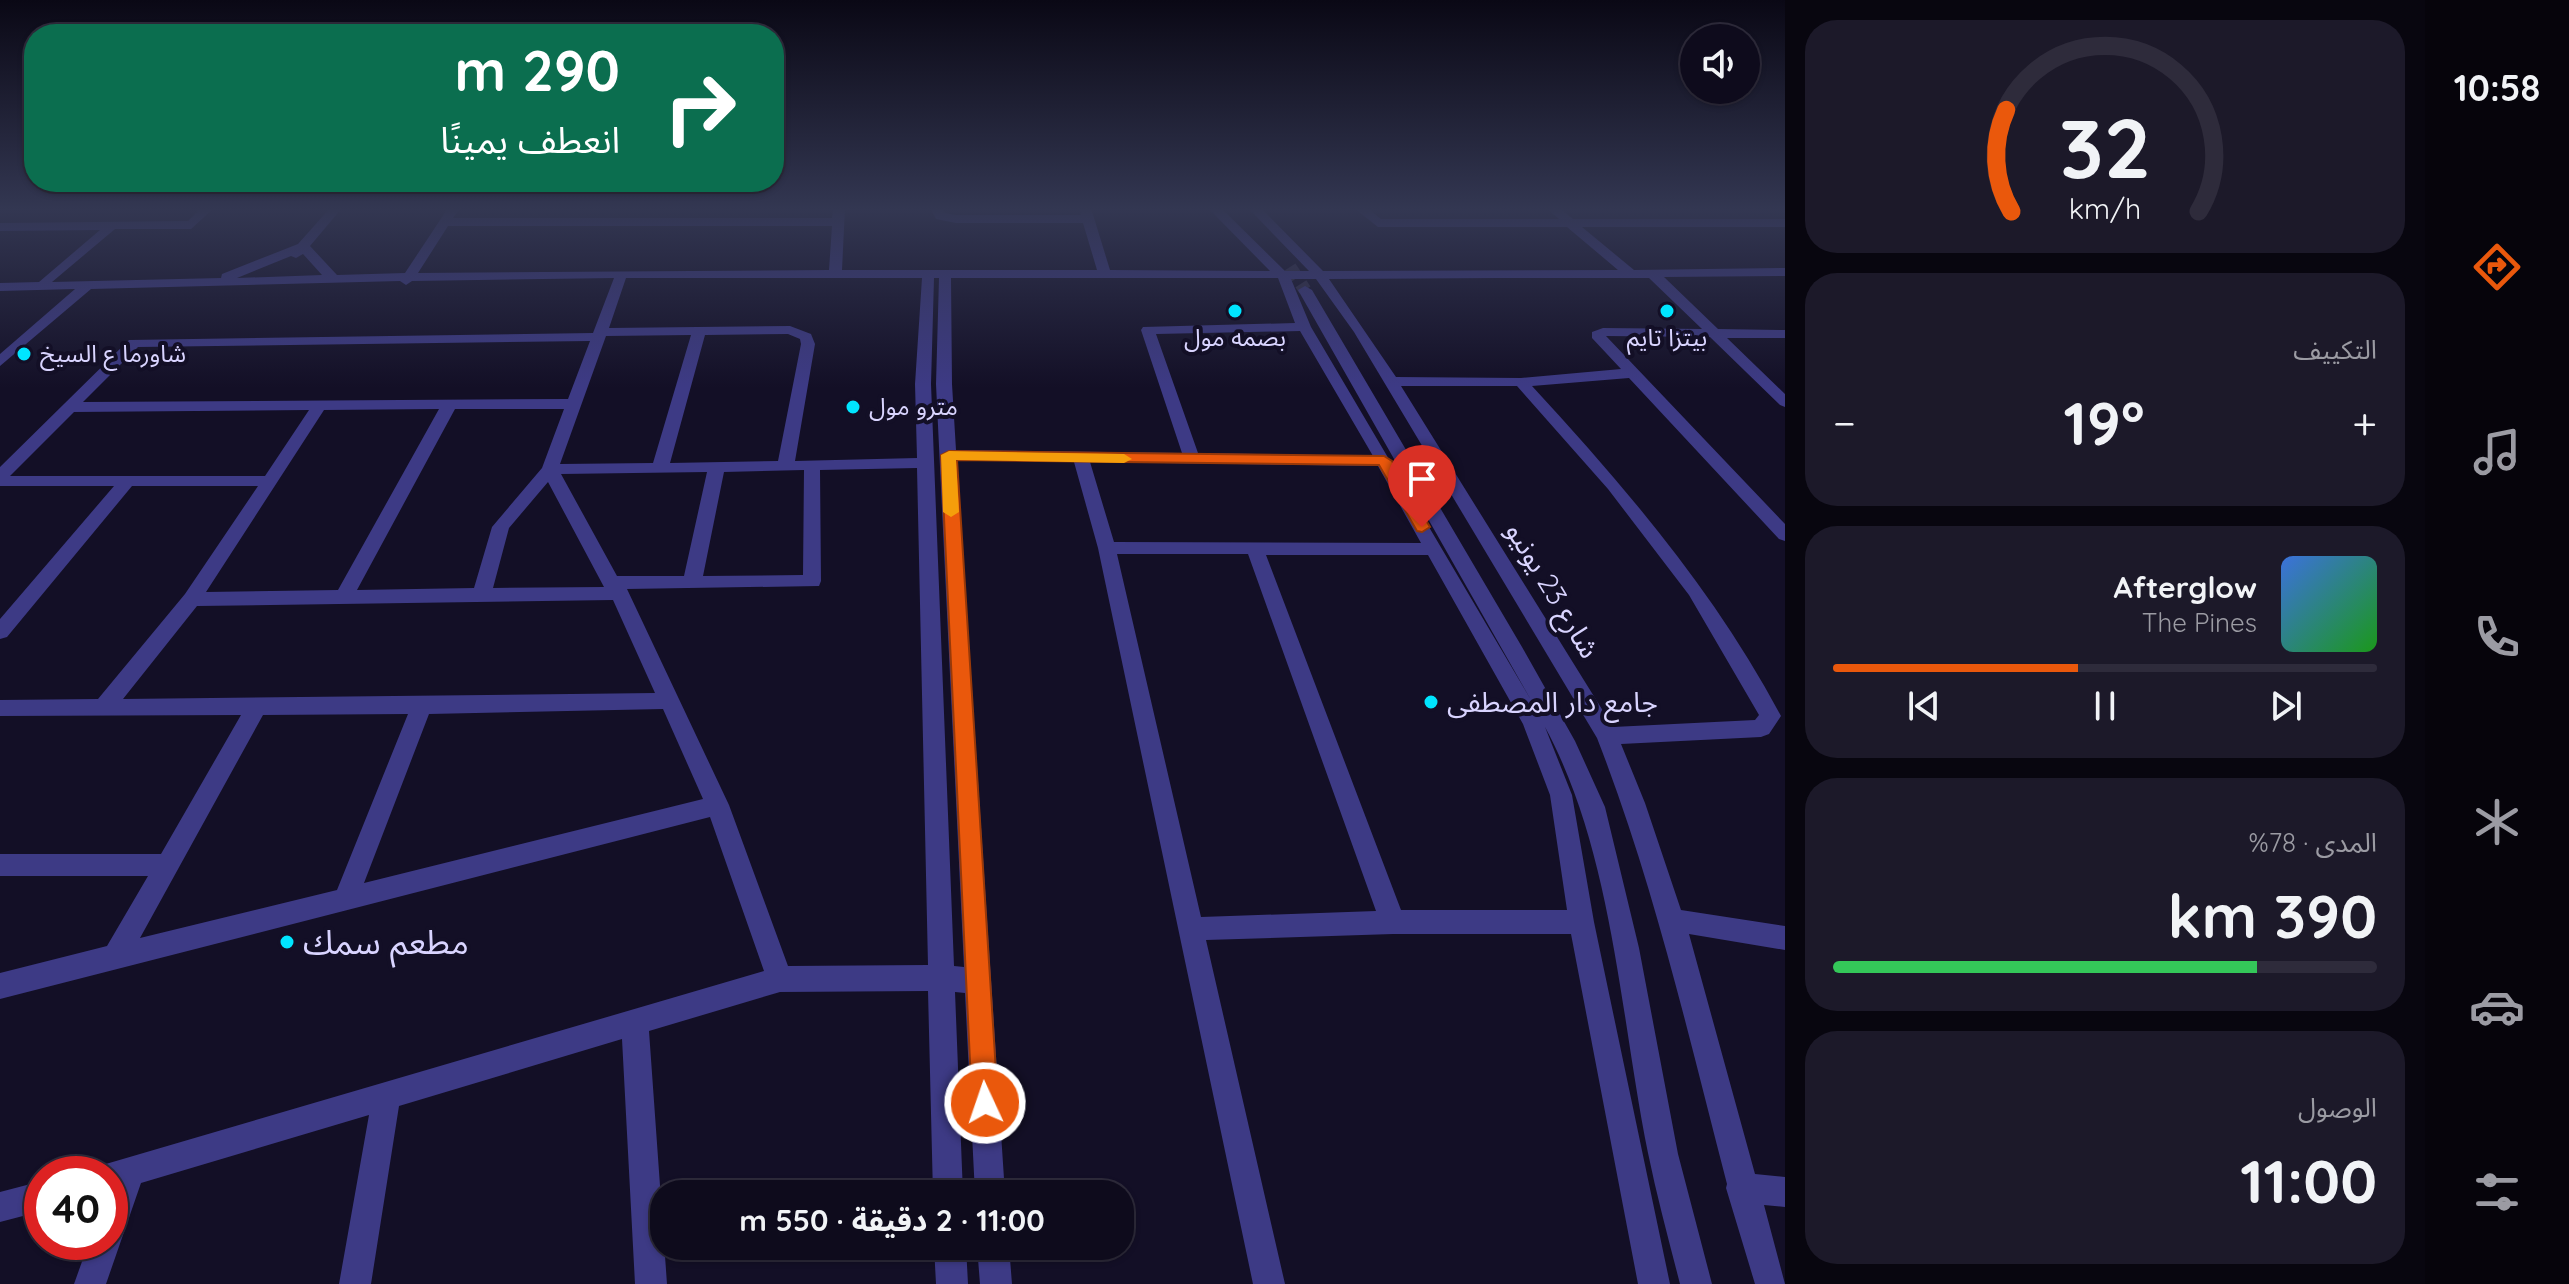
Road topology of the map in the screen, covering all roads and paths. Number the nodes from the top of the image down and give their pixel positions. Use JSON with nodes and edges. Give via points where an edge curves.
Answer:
{"nodes":[{"id":1,"x":61,"y":268,"type":"edge"},
{"id":2,"x":250,"y":268,"type":"edge"},
{"id":3,"x":283,"y":268,"type":"edge"},
{"id":4,"x":322,"y":268,"type":"edge"},
{"id":5,"x":415,"y":268,"type":"edge"},
{"id":6,"x":835,"y":268,"type":"edge"},
{"id":7,"x":1103,"y":268,"type":"edge"},
{"id":8,"x":1282,"y":268,"type":"edge"},
{"id":9,"x":1289,"y":268,"type":"edge"},
{"id":10,"x":1297,"y":268,"type":"tunnel mouth"},
{"id":11,"x":1624,"y":268,"type":"edge"},
{"id":12,"x":1785,"y":272,"type":"edge"},
{"id":13,"x":835,"y":274,"type":"junction"},
{"id":14,"x":1105,"y":274,"type":"junction"},
{"id":15,"x":1631,"y":274,"type":"junction"},
{"id":16,"x":1653,"y":274,"type":"junction"},
{"id":17,"x":1228,"y":276,"type":"junction"},
{"id":18,"x":937,"y":278,"type":"junction"},
{"id":19,"x":334,"y":279,"type":"junction"},
{"id":20,"x":408,"y":279,"type":"junction"},
{"id":21,"x":620,"y":279,"type":"junction"},
{"id":22,"x":271,"y":280,"type":"junction"},
{"id":23,"x":1298,"y":280,"type":"junction"},
{"id":24,"x":45,"y":281,"type":"junction"},
{"id":25,"x":215,"y":282,"type":"junction"},
{"id":26,"x":0,"y":284,"type":"edge"},
{"id":27,"x":87,"y":286,"type":"junction"},
{"id":28,"x":1335,"y":296,"type":"junction"},
{"id":29,"x":1304,"y":327,"type":"junction"},
{"id":30,"x":699,"y":331,"type":"junction"},
{"id":31,"x":599,"y":334,"type":"junction"},
{"id":32,"x":1715,"y":334,"type":"junction"},
{"id":33,"x":1785,"y":334,"type":"edge"},
{"id":34,"x":0,"y":343,"type":"edge"},
{"id":35,"x":21,"y":343,"type":"junction"},
{"id":36,"x":1341,"y":353,"type":"junction"},
{"id":37,"x":0,"y":362,"type":"edge"},
{"id":38,"x":1633,"y":373,"type":"junction"},
{"id":39,"x":1390,"y":381,"type":"junction"},
{"id":40,"x":1521,"y":382,"type":"junction"},
{"id":41,"x":933,"y":384,"type":"junction"},
{"id":42,"x":1785,"y":402,"type":"edge"},
{"id":43,"x":450,"y":404,"type":"junction"},
{"id":44,"x":574,"y":404,"type":"junction"},
{"id":45,"x":320,"y":405,"type":"junction"},
{"id":46,"x":70,"y":407,"type":"junction"},
{"id":47,"x":949,"y":455,"type":"junction"},
{"id":48,"x":1081,"y":458,"type":"junction"},
{"id":49,"x":1192,"y":459,"type":"junction"},
{"id":50,"x":1384,"y":461,"type":"junction"},
{"id":51,"x":925,"y":463,"type":"junction"},
{"id":52,"x":786,"y":464,"type":"junction"},
{"id":53,"x":812,"y":465,"type":"junction"},
{"id":54,"x":550,"y":469,"type":"junction"},
{"id":55,"x":660,"y":469,"type":"junction"},
{"id":56,"x":716,"y":469,"type":"junction"},
{"id":57,"x":0,"y":478,"type":"edge"},
{"id":58,"x":128,"y":480,"type":"junction"},
{"id":59,"x":270,"y":481,"type":"junction"},
{"id":60,"x":1785,"y":535,"type":"edge"},
{"id":61,"x":928,"y":547,"type":"junction"},
{"id":62,"x":953,"y":547,"type":"junction"},
{"id":63,"x":1107,"y":548,"type":"junction"},
{"id":64,"x":1435,"y":549,"type":"junction"},
{"id":65,"x":1255,"y":550,"type":"junction"},
{"id":66,"x":692,"y":583,"type":"junction"},
{"id":67,"x":615,"y":588,"type":"junction"},
{"id":68,"x":481,"y":596,"type":"junction"},
{"id":69,"x":344,"y":597,"type":"junction"},
{"id":70,"x":192,"y":599,"type":"junction"},
{"id":71,"x":0,"y":632,"type":"edge"},
{"id":72,"x":668,"y":701,"type":"junction"},
{"id":73,"x":105,"y":706,"type":"junction"},
{"id":74,"x":422,"y":706,"type":"junction"},
{"id":75,"x":257,"y":707,"type":"junction"},
{"id":76,"x":0,"y":708,"type":"edge"},
{"id":77,"x":1607,"y":736,"type":"junction"},
{"id":78,"x":717,"y":805,"type":"junction"},
{"id":79,"x":0,"y":865,"type":"edge"},
{"id":80,"x":168,"y":865,"type":"junction"},
{"id":81,"x":345,"y":900,"type":"junction"},
{"id":82,"x":1673,"y":920,"type":"junction"},
{"id":83,"x":1393,"y":922,"type":"junction"},
{"id":84,"x":1581,"y":922,"type":"junction"},
{"id":85,"x":1189,"y":929,"type":"junction"},
{"id":86,"x":1785,"y":938,"type":"edge"},
{"id":87,"x":116,"y":956,"type":"junction"},
{"id":88,"x":941,"y":978,"type":"junction"},
{"id":89,"x":780,"y":979,"type":"junction"},
{"id":90,"x":977,"y":981,"type":"junction"},
{"id":91,"x":0,"y":986,"type":"edge"},
{"id":92,"x":635,"y":1021,"type":"junction"},
{"id":93,"x":386,"y":1098,"type":"junction"},
{"id":94,"x":128,"y":1172,"type":"edge"},
{"id":95,"x":948,"y":1180,"type":"edge"},
{"id":96,"x":989,"y":1180,"type":"edge"},
{"id":97,"x":1741,"y":1188,"type":"junction"},
{"id":98,"x":1785,"y":1192,"type":"edge"},
{"id":99,"x":24,"y":1201,"type":"edge"},
{"id":100,"x":0,"y":1207,"type":"edge"},
{"id":101,"x":99,"y":1260,"type":"edge"},
{"id":102,"x":951,"y":1260,"type":"edge"},
{"id":103,"x":994,"y":1260,"type":"edge"},
{"id":104,"x":90,"y":1284,"type":"edge"},
{"id":105,"x":355,"y":1284,"type":"edge"},
{"id":106,"x":651,"y":1284,"type":"edge"},
{"id":107,"x":952,"y":1284,"type":"edge"},
{"id":108,"x":996,"y":1284,"type":"edge"},
{"id":109,"x":1269,"y":1284,"type":"edge"},
{"id":110,"x":1654,"y":1284,"type":"edge"},
{"id":111,"x":1696,"y":1284,"type":"edge"},
{"id":112,"x":1771,"y":1284,"type":"edge"}],
"edges":[{"from":1,"to":24,"type":"street"},
{"from":2,"to":25,"type":"street"},
{"from":3,"to":22,"type":"street"},
{"from":4,"to":19,"type":"street"},
{"from":5,"to":20,"type":"street"},
{"from":6,"to":13,"type":"street"},
{"from":7,"to":14,"type":"street"},
{"from":8,"to":23,"type":"street","name":"شارع 23 يونيو"},
{"from":9,"to":23,"type":"street"},
{"from":10,"to":23,"type":"street","name":"شارع 23 يونيو"},
{"from":11,"to":15,"type":"street"},
{"from":12,"to":16,"type":"street"},
{"from":13,"to":14,"type":"street"},
{"from":13,"to":20,"type":"street"},
{"from":14,"to":17,"type":"street"},
{"from":15,"to":16,"type":"street"},
{"from":15,"to":23,"type":"street"},
{"from":16,"to":32,"type":"street"},
{"from":17,"to":18,"type":"street"},
{"from":17,"to":23,"type":"street"},
{"from":18,"to":21,"type":"street"},
{"from":18,"to":41,"type":"street"},
{"from":19,"to":20,"type":"street"},
{"from":19,"to":22,"type":"street"},
{"from":20,"to":21,"type":"street"},
{"from":21,"to":31,"type":"street"},
{"from":22,"to":25,"type":"street"},
{"from":23,"to":28,"type":"street","name":"شارع 23 يونيو"},
{"from":23,"to":29,"type":"street","name":"شارع 23 يونيو"},
{"from":23,"to":36,"type":"street"},
{"from":24,"to":25,"type":"street"},
{"from":24,"to":26,"type":"street"},
{"from":25,"to":27,"type":"street"},
{"from":26,"to":27,"type":"street"},
{"from":27,"to":35,"type":"street"},
{"from":28,"to":36,"type":"street","via":[[1334,307],[1348,340]]},
{"from":28,"to":39,"type":"street","name":"شارع 23 يونيو"},
{"from":29,"to":49,"type":"street","via":[[1148,330]]},
{"from":29,"to":50,"type":"street","name":"شارع 23 يونيو"},
{"from":30,"to":31,"type":"street"},
{"from":30,"to":52,"type":"street","via":[[790,330],[806,337]]},
{"from":30,"to":55,"type":"street"},
{"from":31,"to":44,"type":"street"},
{"from":31,"to":46,"type":"street","via":[[134,343]]},
{"from":32,"to":33,"type":"street"},
{"from":32,"to":38,"type":"street","via":[[1599,333]]},
{"from":32,"to":42,"type":"street"},
{"from":34,"to":35,"type":"street"},
{"from":35,"to":37,"type":"street"},
{"from":36,"to":111,"type":"street","via":[[1564,741],[1593,807],[1626,948],[1663,1154]]},
{"from":38,"to":40,"type":"street"},
{"from":38,"to":60,"type":"street"},
{"from":39,"to":40,"type":"street"},
{"from":39,"to":77,"type":"street","name":"شارع 23 يونيو"},
{"from":40,"to":77,"type":"street","via":[[1614,485],[1696,591],[1770,716],[1761,728]]},
{"from":41,"to":47,"type":"street"},
{"from":41,"to":51,"type":"street"},
{"from":43,"to":44,"type":"street"},
{"from":43,"to":45,"type":"street"},
{"from":43,"to":69,"type":"street"},
{"from":44,"to":54,"type":"street"},
{"from":45,"to":46,"type":"street"},
{"from":45,"to":59,"type":"street"},
{"from":46,"to":57,"type":"street"},
{"from":47,"to":48,"type":"street"},
{"from":47,"to":62,"type":"street"},
{"from":48,"to":49,"type":"street"},
{"from":48,"to":63,"type":"street"},
{"from":49,"to":50,"type":"street"},
{"from":50,"to":64,"type":"street","name":"شارع 23 يونيو"},
{"from":51,"to":53,"type":"street"},
{"from":51,"to":61,"type":"street"},
{"from":52,"to":53,"type":"street"},
{"from":52,"to":56,"type":"street"},
{"from":53,"to":66,"type":"street","via":[[812,581]]},
{"from":54,"to":55,"type":"street"},
{"from":54,"to":67,"type":"street"},
{"from":54,"to":68,"type":"street","via":[[501,527]]},
{"from":55,"to":56,"type":"street"},
{"from":56,"to":66,"type":"street"},
{"from":57,"to":58,"type":"street"},
{"from":58,"to":59,"type":"street"},
{"from":58,"to":71,"type":"street"},
{"from":59,"to":70,"type":"street"},
{"from":61,"to":62,"type":"street"},
{"from":61,"to":88,"type":"street"},
{"from":62,"to":90,"type":"street"},
{"from":63,"to":65,"type":"street"},
{"from":63,"to":85,"type":"street"},
{"from":64,"to":65,"type":"street"},
{"from":64,"to":84,"type":"street","name":"شارع 23 يونيو","via":[[1533,723],[1561,795]]},
{"from":65,"to":83,"type":"street"},
{"from":66,"to":67,"type":"street"},
{"from":67,"to":68,"type":"street"},
{"from":67,"to":72,"type":"street"},
{"from":68,"to":69,"type":"street"},
{"from":69,"to":70,"type":"street"},
{"from":70,"to":73,"type":"street"},
{"from":72,"to":74,"type":"street"},
{"from":72,"to":78,"type":"street"},
{"from":73,"to":75,"type":"street"},
{"from":73,"to":76,"type":"street"},
{"from":74,"to":75,"type":"street"},
{"from":74,"to":81,"type":"street"},
{"from":75,"to":80,"type":"street"},
{"from":77,"to":82,"type":"street","name":"شارع 23 يونيو","via":[[1638,807]]},
{"from":78,"to":81,"type":"street"},
{"from":78,"to":89,"type":"street"},
{"from":79,"to":80,"type":"street"},
{"from":80,"to":87,"type":"street"},
{"from":81,"to":87,"type":"street"},
{"from":82,"to":86,"type":"street"},
{"from":82,"to":97,"type":"street","name":"شارع 23 يونيو"},
{"from":83,"to":84,"type":"street"},
{"from":83,"to":85,"type":"street"},
{"from":84,"to":110,"type":"street","name":"شارع 23 يونيو"},
{"from":85,"to":109,"type":"street"},
{"from":87,"to":91,"type":"street"},
{"from":88,"to":89,"type":"street"},
{"from":88,"to":90,"type":"street"},
{"from":88,"to":95,"type":"street"},
{"from":89,"to":92,"type":"street"},
{"from":90,"to":96,"type":"street"},
{"from":92,"to":93,"type":"street"},
{"from":92,"to":106,"type":"street"},
{"from":93,"to":94,"type":"street"},
{"from":93,"to":105,"type":"street"},
{"from":97,"to":98,"type":"street"},
{"from":97,"to":112,"type":"street","name":"شارع 23 يونيو"},
{"from":99,"to":100,"type":"street"},
{"from":101,"to":104,"type":"street"},
{"from":102,"to":107,"type":"street"},
{"from":103,"to":108,"type":"street"}]}
